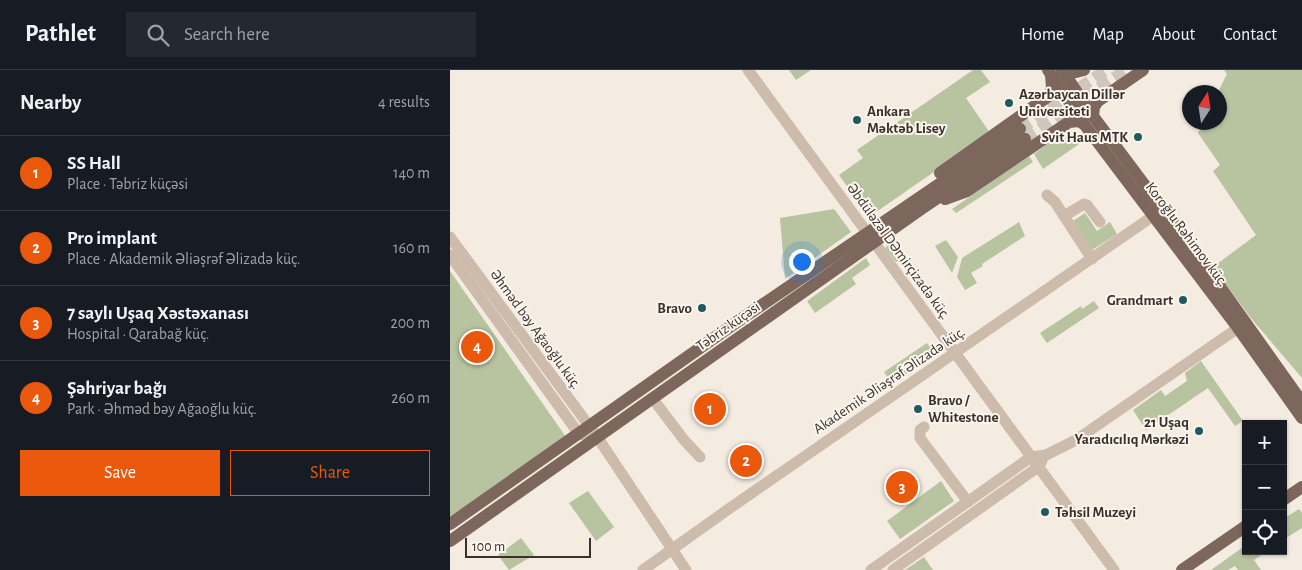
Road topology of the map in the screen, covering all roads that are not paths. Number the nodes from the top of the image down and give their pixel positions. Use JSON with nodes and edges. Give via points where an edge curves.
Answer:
{"nodes":[{"id":1,"x":748,"y":70,"type":"edge"},
{"id":2,"x":1084,"y":70,"type":"edge"},
{"id":3,"x":1143,"y":70,"type":"edge"},
{"id":4,"x":1056,"y":72,"type":"edge"},
{"id":5,"x":1089,"y":120,"type":"junction"},
{"id":6,"x":1022,"y":134,"type":"tunnel mouth"},
{"id":7,"x":1047,"y":196,"type":"dead end"},
{"id":8,"x":920,"y":203,"type":"junction"},
{"id":9,"x":1064,"y":216,"type":"junction"},
{"id":10,"x":1153,"y":216,"type":"junction"},
{"id":11,"x":1100,"y":222,"type":"dead end"},
{"id":12,"x":450,"y":237,"type":"edge"},
{"id":13,"x":872,"y":237,"type":"junction"},
{"id":14,"x":450,"y":255,"type":"edge"},
{"id":15,"x":1092,"y":259,"type":"junction"},
{"id":16,"x":1238,"y":328,"type":"junction"},
{"id":17,"x":955,"y":353,"type":"junction"},
{"id":18,"x":652,"y":399,"type":"junction"},
{"id":19,"x":1302,"y":402,"type":"edge"},
{"id":20,"x":1302,"y":418,"type":"edge"},
{"id":21,"x":924,"y":427,"type":"dead end"},
{"id":22,"x":584,"y":430,"type":"junction"},
{"id":23,"x":598,"y":438,"type":"junction"},
{"id":24,"x":1046,"y":456,"type":"junction"},
{"id":25,"x":700,"y":457,"type":"dead end"},
{"id":26,"x":1031,"y":457,"type":"junction"},
{"id":27,"x":1038,"y":467,"type":"junction"},
{"id":28,"x":1302,"y":487,"type":"edge"},
{"id":29,"x":1287,"y":497,"type":"edge"},
{"id":30,"x":968,"y":502,"type":"junction"},
{"id":31,"x":450,"y":524,"type":"edge"},
{"id":32,"x":1242,"y":529,"type":"edge"},
{"id":33,"x":450,"y":542,"type":"edge"},
{"id":34,"x":672,"y":549,"type":"junction"},
{"id":35,"x":1205,"y":553,"type":"junction"},
{"id":36,"x":643,"y":570,"type":"edge"},
{"id":37,"x":686,"y":570,"type":"edge"},
{"id":38,"x":871,"y":570,"type":"edge"},
{"id":39,"x":893,"y":570,"type":"edge"},
{"id":40,"x":1114,"y":570,"type":"edge"},
{"id":41,"x":1182,"y":570,"type":"edge"},
{"id":42,"x":1194,"y":570,"type":"edge"}],
"edges":[{"from":1,"to":13,"type":"street","name":"Əbdüləzəl DƏmirçizadə küç."},
{"from":2,"to":4,"type":"main road"},
{"from":3,"to":5,"type":"main road","via":[[1098,101]]},
{"from":4,"to":5,"type":"main road","name":"Koroğlu Rəhimov küç."},
{"from":4,"to":8,"type":"main road","via":[[1050,95],[937,176]]},
{"from":5,"to":8,"type":"main road","via":[[1069,122],[968,191]]},
{"from":5,"to":10,"type":"main road","name":"Koroğlu Rəhimov küç."},
{"from":5,"to":19,"type":"main road","name":"Koroğlu Rəhimov küç.","via":[[1206,267]]},
{"from":6,"to":8,"type":"main road","name":"Təbriz küçəsi"},
{"from":7,"to":9,"type":"street"},
{"from":8,"to":13,"type":"main road","name":"Təbriz küçəsi"},
{"from":9,"to":11,"type":"street","via":[[1084,204]]},
{"from":9,"to":15,"type":"street"},
{"from":10,"to":15,"type":"street","name":"Akademik Əliəşrəf Əlizadə küç."},
{"from":10,"to":16,"type":"main road","name":"Koroğlu Rəhimov küç."},
{"from":12,"to":22,"type":"street","name":"Əhməd bəy Ağaoğlu küç."},
{"from":13,"to":17,"type":"street","name":"Əbdüləzəl DƏmirçizadə küç."},
{"from":13,"to":18,"type":"main road","name":"Təbriz küçəsi"},
{"from":13,"to":22,"type":"main road","name":"Təbriz küçəsi","via":[[734,324]]},
{"from":14,"to":22,"type":"street","name":"Əhməd bəy Ağaoğlu küç."},
{"from":15,"to":17,"type":"street","name":"Akademik Əliəşrəf Əlizadə küç."},
{"from":16,"to":20,"type":"main road","name":"Koroğlu Rəhimov küç."},
{"from":16,"to":24,"type":"street","via":[[1076,440]]},
{"from":17,"to":26,"type":"street","name":"Əbdüləzəl DƏmirçizadə küç."},
{"from":17,"to":34,"type":"street","name":"Akademik Əliəşrəf Əlizadə küç."},
{"from":18,"to":23,"type":"main road","name":"Təbriz küçəsi"},
{"from":18,"to":25,"type":"street"},
{"from":21,"to":30,"type":"street","via":[[920,430],[920,438]]},
{"from":22,"to":23,"type":"street","name":"Əhməd bəy Ağaoğlu küç."},
{"from":22,"to":31,"type":"main road","name":"Təbriz küçəsi"},
{"from":23,"to":33,"type":"main road","name":"Təbriz küçəsi"},
{"from":23,"to":34,"type":"street","name":"Əhməd bəy Ağaoğlu küç."},
{"from":24,"to":26,"type":"street"},
{"from":24,"to":27,"type":"street"},
{"from":26,"to":27,"type":"street","name":"Əbdüləzəl DƏmirçizadə küç."},
{"from":26,"to":30,"type":"street"},
{"from":27,"to":39,"type":"street"},
{"from":27,"to":40,"type":"street","name":"Əbdüləzəl DƏmirçizadə küç."},
{"from":28,"to":29,"type":"main road"},
{"from":30,"to":38,"type":"street"},
{"from":32,"to":35,"type":"main road"},
{"from":34,"to":36,"type":"street","name":"Akademik Əliəşrəf Əlizadə küç."},
{"from":34,"to":37,"type":"street","name":"Əhməd bəy Ağaoğlu küç."},
{"from":35,"to":41,"type":"main road"},
{"from":35,"to":42,"type":"main road"}]}
